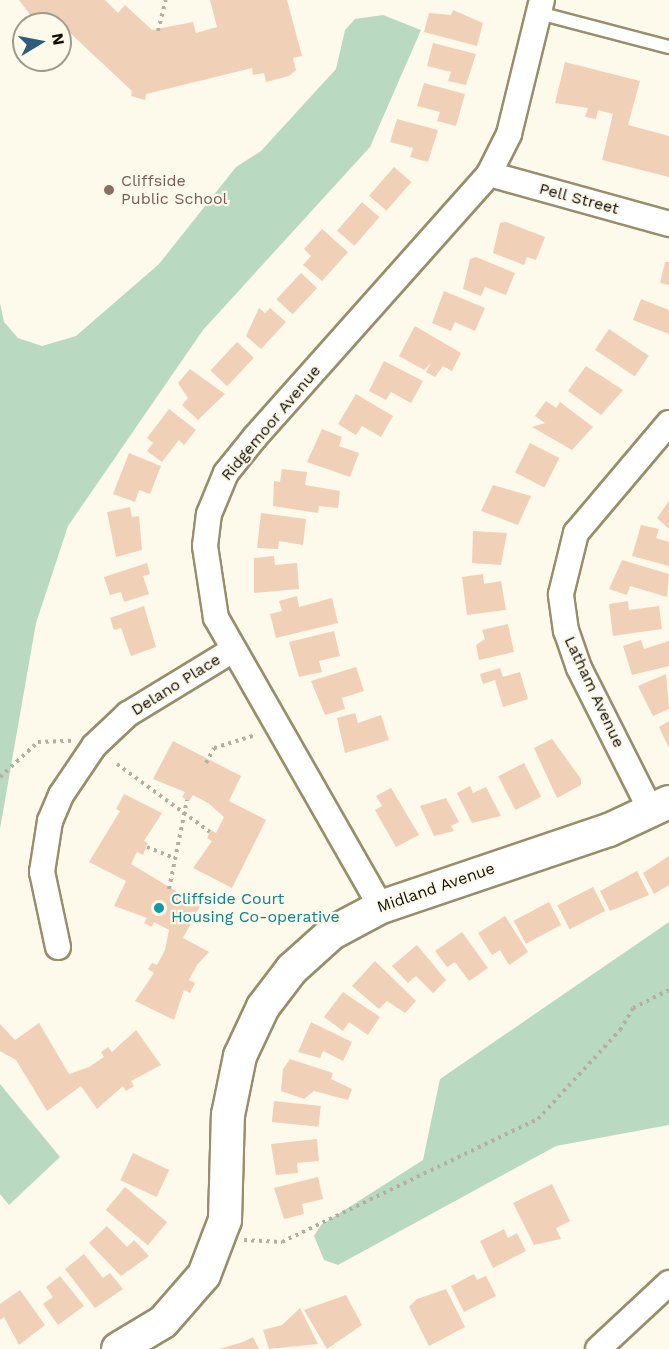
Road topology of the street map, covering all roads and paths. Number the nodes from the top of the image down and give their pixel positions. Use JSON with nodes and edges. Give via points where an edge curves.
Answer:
{"nodes":[{"id":1,"x":166,"y":0,"type":"edge"},
{"id":2,"x":541,"y":6,"type":"edge"},
{"id":3,"x":158,"y":31,"type":"dead end"},
{"id":4,"x":669,"y":47,"type":"edge"},
{"id":5,"x":489,"y":174,"type":"junction"},
{"id":6,"x":669,"y":224,"type":"edge"},
{"id":7,"x":669,"y":423,"type":"edge"},
{"id":8,"x":233,"y":650,"type":"junction"},
{"id":9,"x":256,"y":735,"type":"dead end"},
{"id":10,"x":94,"y":746,"type":"junction"},
{"id":11,"x":206,"y":763,"type":"dead end"},
{"id":12,"x":117,"y":764,"type":"dead end"},
{"id":13,"x":0,"y":777,"type":"edge"},
{"id":14,"x":187,"y":800,"type":"dead end"},
{"id":15,"x":660,"y":807,"type":"edge"},
{"id":16,"x":181,"y":814,"type":"junction"},
{"id":17,"x":210,"y":832,"type":"dead end"},
{"id":18,"x":147,"y":846,"type":"dead end"},
{"id":19,"x":174,"y":858,"type":"junction"},
{"id":20,"x":169,"y":889,"type":"dead end"},
{"id":21,"x":381,"y":906,"type":"junction"},
{"id":22,"x":58,"y":946,"type":"dead end"},
{"id":23,"x":669,"y":990,"type":"edge"},
{"id":24,"x":219,"y":1239,"type":"junction"},
{"id":25,"x":669,"y":1283,"type":"edge"},
{"id":26,"x":118,"y":1349,"type":"edge"},
{"id":27,"x":598,"y":1349,"type":"edge"}],
"edges":[{"from":1,"to":3,"type":"path"},
{"from":2,"to":4,"type":"lane"},
{"from":2,"to":5,"type":"street","name":"Ridgemoor Avenue","via":[[508,134]]},
{"from":5,"to":6,"type":"street","name":"Pell Street"},
{"from":5,"to":8,"type":"street","name":"Ridgemoor Avenue","via":[[255,437],[214,494],[205,546],[209,587]]},
{"from":7,"to":15,"type":"street","name":"Latham Avenue","via":[[576,533],[561,594],[566,631],[579,668]]},
{"from":8,"to":10,"type":"street","name":"Delano Place","via":[[128,714]]},
{"from":8,"to":21,"type":"street","name":"Ridgemoor Avenue"},
{"from":9,"to":11,"type":"path","via":[[214,748]]},
{"from":10,"to":13,"type":"path","via":[[58,737],[38,742]]},
{"from":10,"to":22,"type":"street","name":"Delano Place","via":[[61,795],[46,837],[42,891]]},
{"from":12,"to":16,"type":"path"},
{"from":14,"to":16,"type":"path"},
{"from":15,"to":21,"type":"street","name":"Midland Avenue"},
{"from":16,"to":17,"type":"path"},
{"from":16,"to":19,"type":"path"},
{"from":18,"to":19,"type":"path"},
{"from":19,"to":20,"type":"path"},
{"from":21,"to":24,"type":"street","name":"Midland Avenue","via":[[310,952],[278,987],[252,1030],[240,1056],[228,1114],[228,1191]]},
{"from":23,"to":24,"type":"path","via":[[633,1008],[620,1030],[538,1119],[282,1242]]},
{"from":24,"to":26,"type":"street","name":"Midland Avenue","via":[[187,1299],[163,1322]]},
{"from":25,"to":27,"type":"street"}]}
